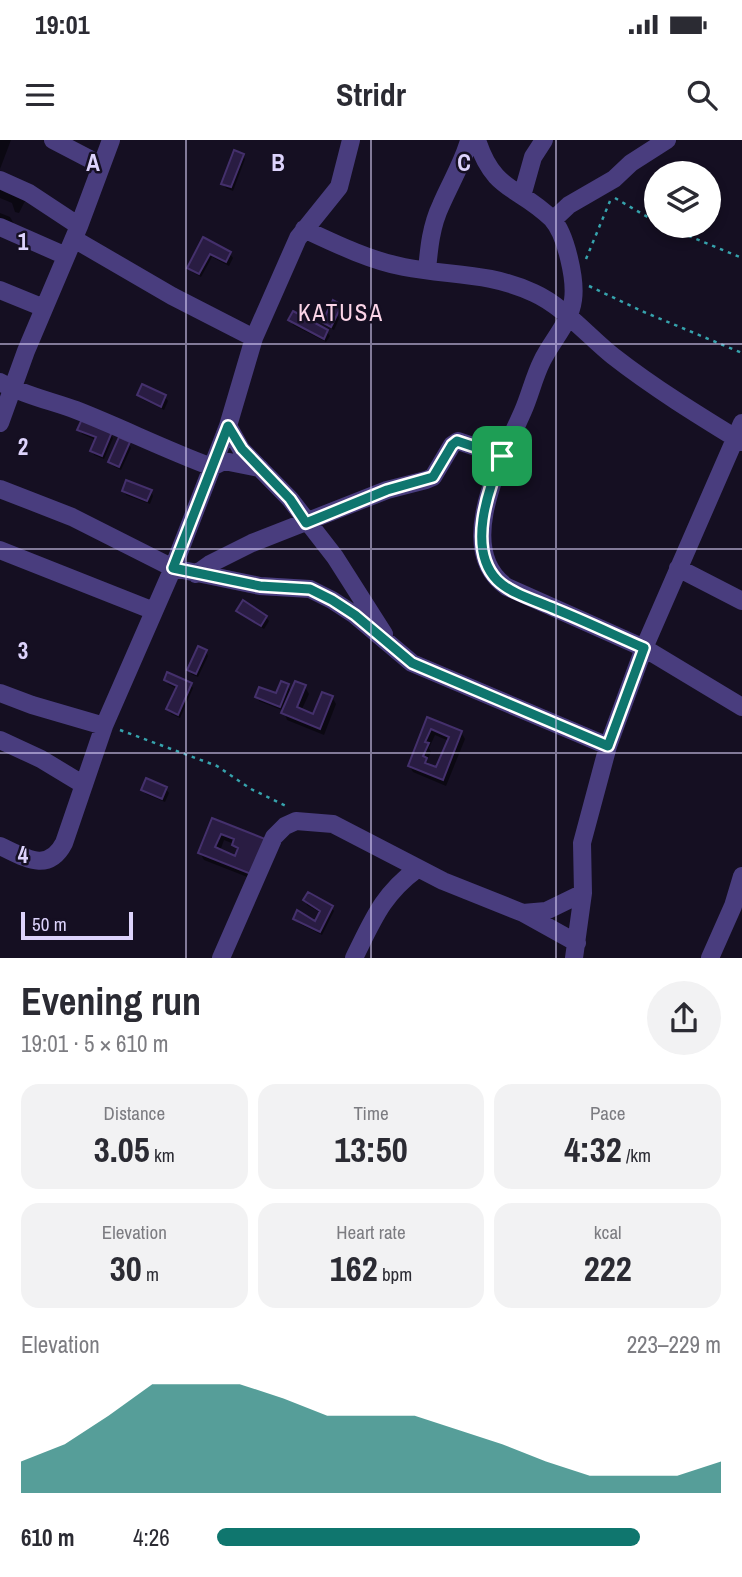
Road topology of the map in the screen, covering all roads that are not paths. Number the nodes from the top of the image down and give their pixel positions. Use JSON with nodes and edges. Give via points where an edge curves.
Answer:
{"nodes":[{"id":1,"x":53,"y":140,"type":"edge"},
{"id":2,"x":111,"y":140,"type":"edge"},
{"id":3,"x":351,"y":140,"type":"edge"},
{"id":4,"x":544,"y":140,"type":"edge"},
{"id":5,"x":667,"y":140,"type":"edge"},
{"id":6,"x":472,"y":144,"type":"edge"},
{"id":7,"x":101,"y":165,"type":"junction"},
{"id":8,"x":0,"y":180,"type":"edge"},
{"id":9,"x":522,"y":196,"type":"junction"},
{"id":10,"x":553,"y":220,"type":"junction"},
{"id":11,"x":0,"y":227,"type":"edge"},
{"id":12,"x":304,"y":229,"type":"junction"},
{"id":13,"x":76,"y":232,"type":"junction"},
{"id":14,"x":66,"y":256,"type":"junction"},
{"id":15,"x":427,"y":270,"type":"junction"},
{"id":16,"x":0,"y":290,"type":"edge"},
{"id":17,"x":44,"y":309,"type":"junction"},
{"id":18,"x":570,"y":318,"type":"junction"},
{"id":19,"x":254,"y":338,"type":"junction"},
{"id":20,"x":6,"y":386,"type":"edge"},
{"id":21,"x":0,"y":423,"type":"edge"},
{"id":22,"x":228,"y":426,"type":"junction"},
{"id":23,"x":740,"y":434,"type":"edge"},
{"id":24,"x":502,"y":456,"type":"junction"},
{"id":25,"x":212,"y":467,"type":"junction"},
{"id":26,"x":260,"y":468,"type":"junction"},
{"id":27,"x":0,"y":489,"type":"edge"},
{"id":28,"x":306,"y":523,"type":"junction"},
{"id":29,"x":0,"y":550,"type":"edge"},
{"id":30,"x":173,"y":568,"type":"junction"},
{"id":31,"x":678,"y":568,"type":"junction"},
{"id":32,"x":197,"y":574,"type":"junction"},
{"id":33,"x":742,"y":601,"type":"edge"},
{"id":34,"x":153,"y":611,"type":"junction"},
{"id":35,"x":644,"y":648,"type":"junction"},
{"id":36,"x":393,"y":649,"type":"junction"},
{"id":37,"x":0,"y":693,"type":"edge"},
{"id":38,"x":742,"y":707,"type":"edge"},
{"id":39,"x":104,"y":726,"type":"junction"},
{"id":40,"x":0,"y":740,"type":"edge"},
{"id":41,"x":608,"y":746,"type":"junction"},
{"id":42,"x":84,"y":785,"type":"junction"},
{"id":43,"x":0,"y":846,"type":"edge"},
{"id":44,"x":417,"y":869,"type":"junction"},
{"id":45,"x":742,"y":876,"type":"edge"},
{"id":46,"x":583,"y":893,"type":"junction"},
{"id":47,"x":523,"y":914,"type":"junction"},
{"id":48,"x":575,"y":950,"type":"edge"},
{"id":49,"x":221,"y":957,"type":"edge"},
{"id":50,"x":354,"y":957,"type":"edge"},
{"id":51,"x":710,"y":957,"type":"edge"}],
"edges":[{"from":1,"to":7,"type":"street"},
{"from":2,"to":7,"type":"street"},
{"from":3,"to":12,"type":"street","via":[[339,187]]},
{"from":4,"to":9,"type":"street","via":[[533,157]]},
{"from":5,"to":10,"type":"street"},
{"from":6,"to":9,"type":"street","via":[[494,175]]},
{"from":6,"to":15,"type":"street","via":[[440,206]]},
{"from":7,"to":13,"type":"street"},
{"from":8,"to":13,"type":"street","via":[[29,193]]},
{"from":9,"to":10,"type":"street"},
{"from":10,"to":18,"type":"street","via":[[575,283]]},
{"from":11,"to":14,"type":"street"},
{"from":12,"to":15,"type":"street","via":[[381,261]]},
{"from":12,"to":19,"type":"street"},
{"from":13,"to":14,"type":"street"},
{"from":13,"to":19,"type":"street","via":[[172,296]]},
{"from":14,"to":17,"type":"street"},
{"from":15,"to":18,"type":"street","via":[[470,274],[522,288]]},
{"from":16,"to":17,"type":"street"},
{"from":17,"to":20,"type":"street"},
{"from":18,"to":23,"type":"street","via":[[680,403]]},
{"from":18,"to":24,"type":"street","via":[[540,363]]},
{"from":19,"to":22,"type":"street"},
{"from":20,"to":21,"type":"street"},
{"from":20,"to":25,"type":"street"},
{"from":22,"to":25,"type":"street"},
{"from":22,"to":26,"type":"street"},
{"from":23,"to":31,"type":"street"},
{"from":24,"to":28,"type":"street","via":[[457,441],[433,477]]},
{"from":24,"to":35,"type":"street","via":[[483,529],[483,551],[498,581]]},
{"from":25,"to":26,"type":"street","via":[[224,461]]},
{"from":25,"to":30,"type":"street"},
{"from":26,"to":28,"type":"street"},
{"from":27,"to":30,"type":"street","via":[[72,517]]},
{"from":28,"to":32,"type":"street","via":[[230,553]]},
{"from":28,"to":36,"type":"street","via":[[335,557]]},
{"from":29,"to":34,"type":"street"},
{"from":30,"to":32,"type":"street"},
{"from":30,"to":34,"type":"street"},
{"from":31,"to":33,"type":"street"},
{"from":31,"to":35,"type":"street"},
{"from":32,"to":36,"type":"street","via":[[260,586],[310,589],[355,615]]},
{"from":34,"to":39,"type":"street"},
{"from":35,"to":38,"type":"street"},
{"from":35,"to":41,"type":"street"},
{"from":36,"to":41,"type":"street","via":[[449,680]]},
{"from":37,"to":39,"type":"street"},
{"from":39,"to":42,"type":"street"},
{"from":40,"to":42,"type":"street"},
{"from":41,"to":46,"type":"street","via":[[582,844]]},
{"from":42,"to":43,"type":"street","via":[[64,843],[54,858],[34,860]]},
{"from":44,"to":47,"type":"street"},
{"from":44,"to":49,"type":"street","via":[[333,824],[296,821],[274,837]]},
{"from":44,"to":50,"type":"street","via":[[385,898]]},
{"from":45,"to":51,"type":"street"},
{"from":46,"to":47,"type":"street","via":[[546,911]]},
{"from":46,"to":48,"type":"street"},
{"from":47,"to":48,"type":"street"}]}
